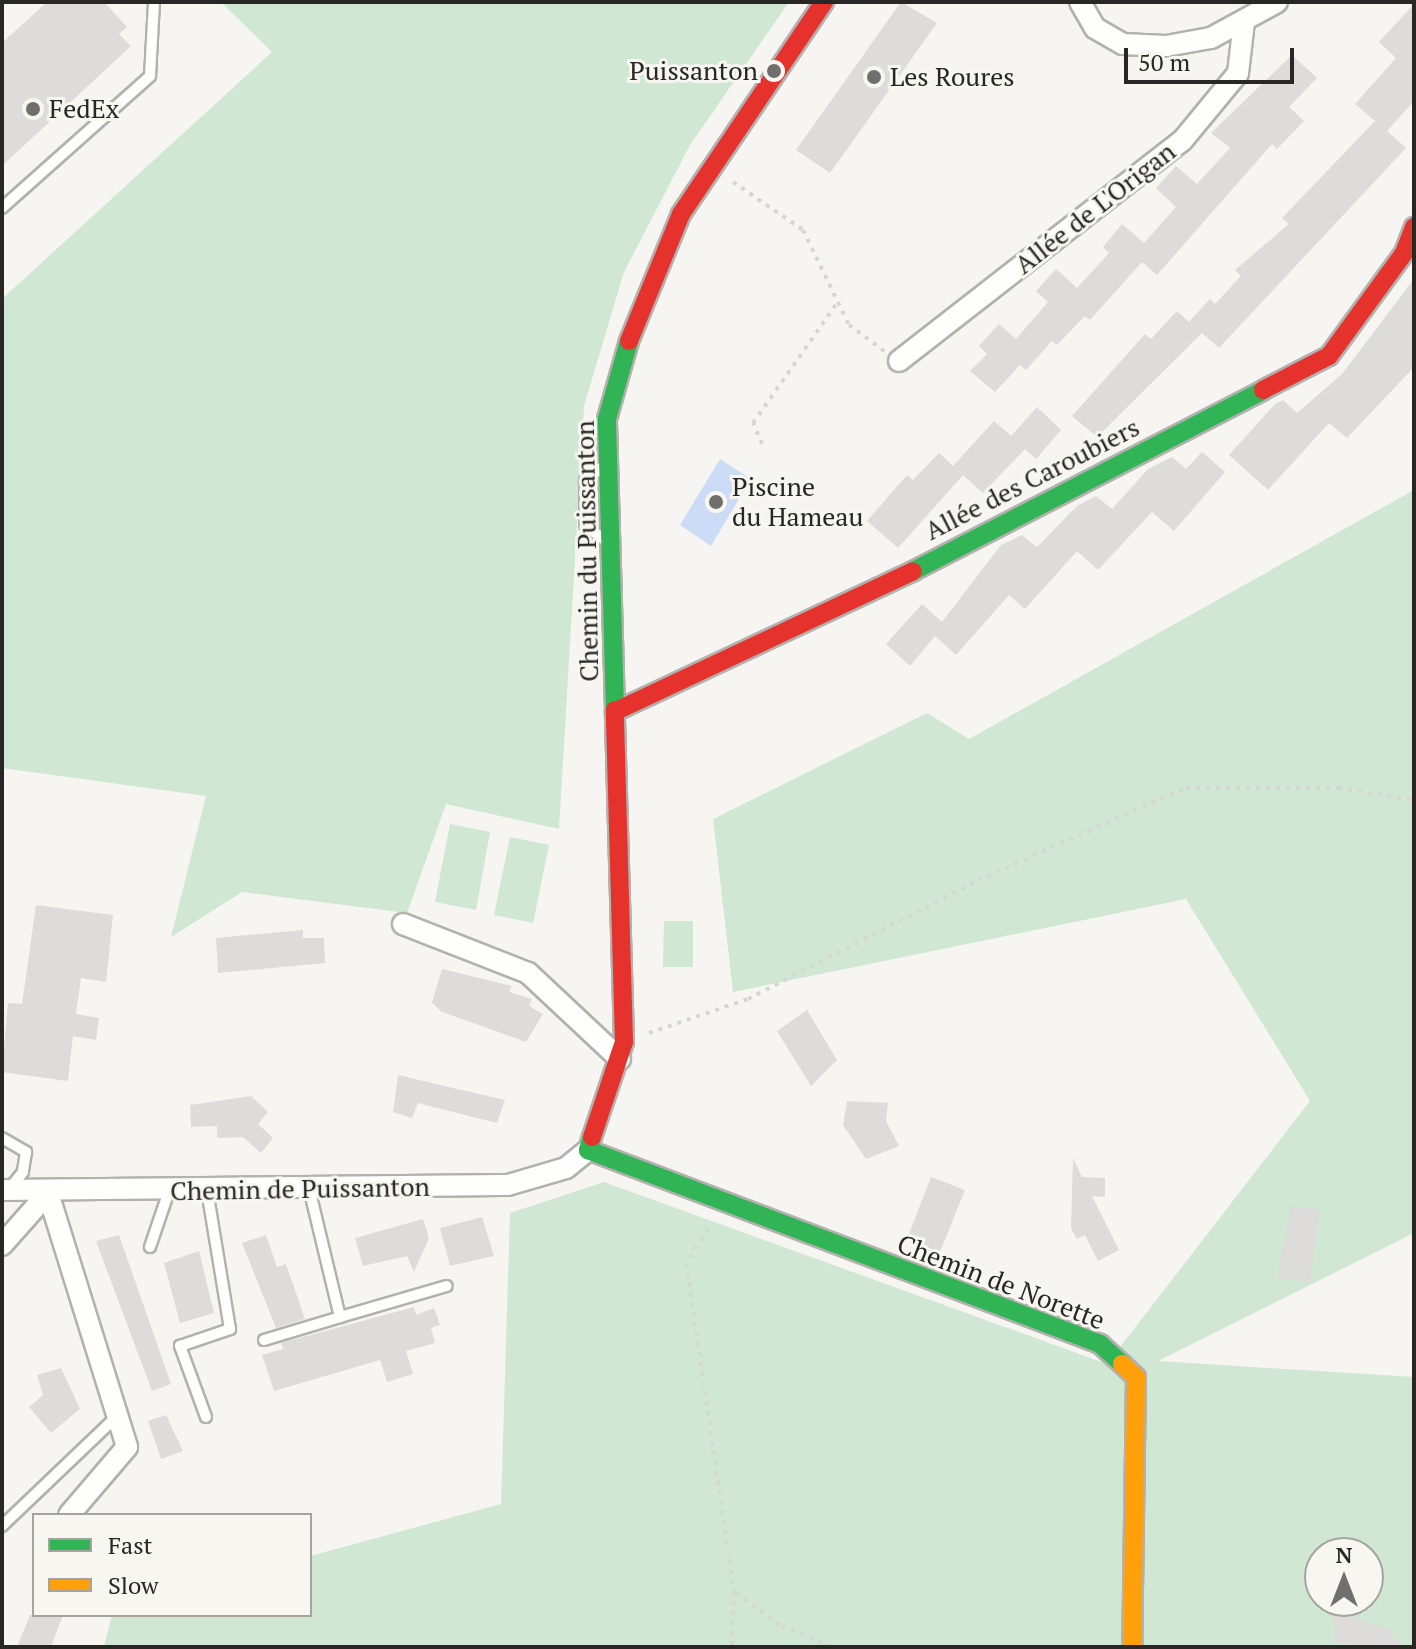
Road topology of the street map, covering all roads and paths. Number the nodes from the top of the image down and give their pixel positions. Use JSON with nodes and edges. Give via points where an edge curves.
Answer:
{"nodes":[{"id":1,"x":154,"y":2,"type":"edge"},
{"id":2,"x":824,"y":2,"type":"edge"},
{"id":3,"x":1080,"y":2,"type":"edge"},
{"id":4,"x":1277,"y":2,"type":"edge"},
{"id":5,"x":1244,"y":22,"type":"junction"},
{"id":6,"x":711,"y":164,"type":"junction"},
{"id":7,"x":2,"y":208,"type":"edge"},
{"id":8,"x":1414,"y":227,"type":"edge"},
{"id":9,"x":837,"y":303,"type":"junction"},
{"id":10,"x":899,"y":361,"type":"joint"},
{"id":11,"x":762,"y":444,"type":"dead end"},
{"id":12,"x":616,"y":711,"type":"junction"},
{"id":13,"x":1414,"y":800,"type":"edge"},
{"id":14,"x":403,"y":924,"type":"dead end"},
{"id":15,"x":622,"y":1050,"type":"junction"},
{"id":16,"x":2,"y":1138,"type":"edge"},
{"id":17,"x":588,"y":1150,"type":"junction"},
{"id":18,"x":309,"y":1188,"type":"junction"},
{"id":19,"x":5,"y":1190,"type":"edge"},
{"id":20,"x":207,"y":1190,"type":"junction"},
{"id":21,"x":169,"y":1191,"type":"junction"},
{"id":22,"x":48,"y":1193,"type":"junction"},
{"id":23,"x":721,"y":1206,"type":"junction"},
{"id":24,"x":2,"y":1245,"type":"edge"},
{"id":25,"x":150,"y":1247,"type":"dead end"},
{"id":26,"x":447,"y":1286,"type":"dead end"},
{"id":27,"x":340,"y":1317,"type":"junction"},
{"id":28,"x":264,"y":1340,"type":"dead end"},
{"id":29,"x":206,"y":1417,"type":"dead end"},
{"id":30,"x":115,"y":1418,"type":"junction"},
{"id":31,"x":71,"y":1513,"type":"edge"},
{"id":32,"x":2,"y":1526,"type":"edge"},
{"id":33,"x":734,"y":1591,"type":"junction"},
{"id":34,"x":732,"y":1647,"type":"edge"},
{"id":35,"x":833,"y":1647,"type":"edge"},
{"id":36,"x":1132,"y":1647,"type":"edge"}],
"edges":[{"from":1,"to":7,"type":"lane","via":[[150,76]]},
{"from":2,"to":6,"type":"street","name":"Chemin du Puissanton"},
{"from":3,"to":5,"type":"street","via":[[1095,28],[1123,44],[1166,46]]},
{"from":4,"to":5,"type":"street"},
{"from":5,"to":10,"type":"street","name":"Allée de L'Origan","via":[[1238,73],[1182,141]]},
{"from":6,"to":9,"type":"path","via":[[803,230]]},
{"from":6,"to":12,"type":"street","name":"Chemin du Puissanton","via":[[655,267],[619,365],[606,464]]},
{"from":8,"to":12,"type":"street","name":"Allée des Caroubiers","via":[[1404,253],[1329,356],[906,574]]},
{"from":9,"to":10,"type":"path","via":[[849,325]]},
{"from":9,"to":11,"type":"path","via":[[753,423]]},
{"from":12,"to":15,"type":"street","name":"Chemin du Puissanton"},
{"from":13,"to":15,"type":"path","via":[[1338,788],[1186,788],[987,876],[748,999]]},
{"from":14,"to":15,"type":"street","via":[[528,973]]},
{"from":15,"to":17,"type":"street","name":"Chemin du Puissanton"},
{"from":16,"to":19,"type":"lane","via":[[26,1152],[23,1172]]},
{"from":17,"to":18,"type":"street","name":"Chemin de Puissanton","via":[[566,1168],[508,1185]]},
{"from":17,"to":23,"type":"street","name":"Chemin de Norette"},
{"from":18,"to":20,"type":"street","name":"Chemin de Puissanton"},
{"from":18,"to":27,"type":"lane"},
{"from":19,"to":22,"type":"street","name":"Chemin de Puissanton"},
{"from":20,"to":21,"type":"street","name":"Chemin de Puissanton"},
{"from":20,"to":29,"type":"lane","via":[[230,1329],[180,1346]]},
{"from":21,"to":22,"type":"street","name":"Chemin de Puissanton"},
{"from":21,"to":25,"type":"lane"},
{"from":22,"to":24,"type":"street"},
{"from":22,"to":30,"type":"street"},
{"from":23,"to":33,"type":"path","via":[[686,1263]]},
{"from":23,"to":36,"type":"street","name":"Chemin de Norette","via":[[1100,1344],[1136,1377]]},
{"from":26,"to":27,"type":"lane"},
{"from":27,"to":28,"type":"lane"},
{"from":30,"to":31,"type":"street","via":[[127,1447]]},
{"from":30,"to":32,"type":"lane"},
{"from":33,"to":34,"type":"path"},
{"from":33,"to":35,"type":"path","via":[[772,1620]]}]}
